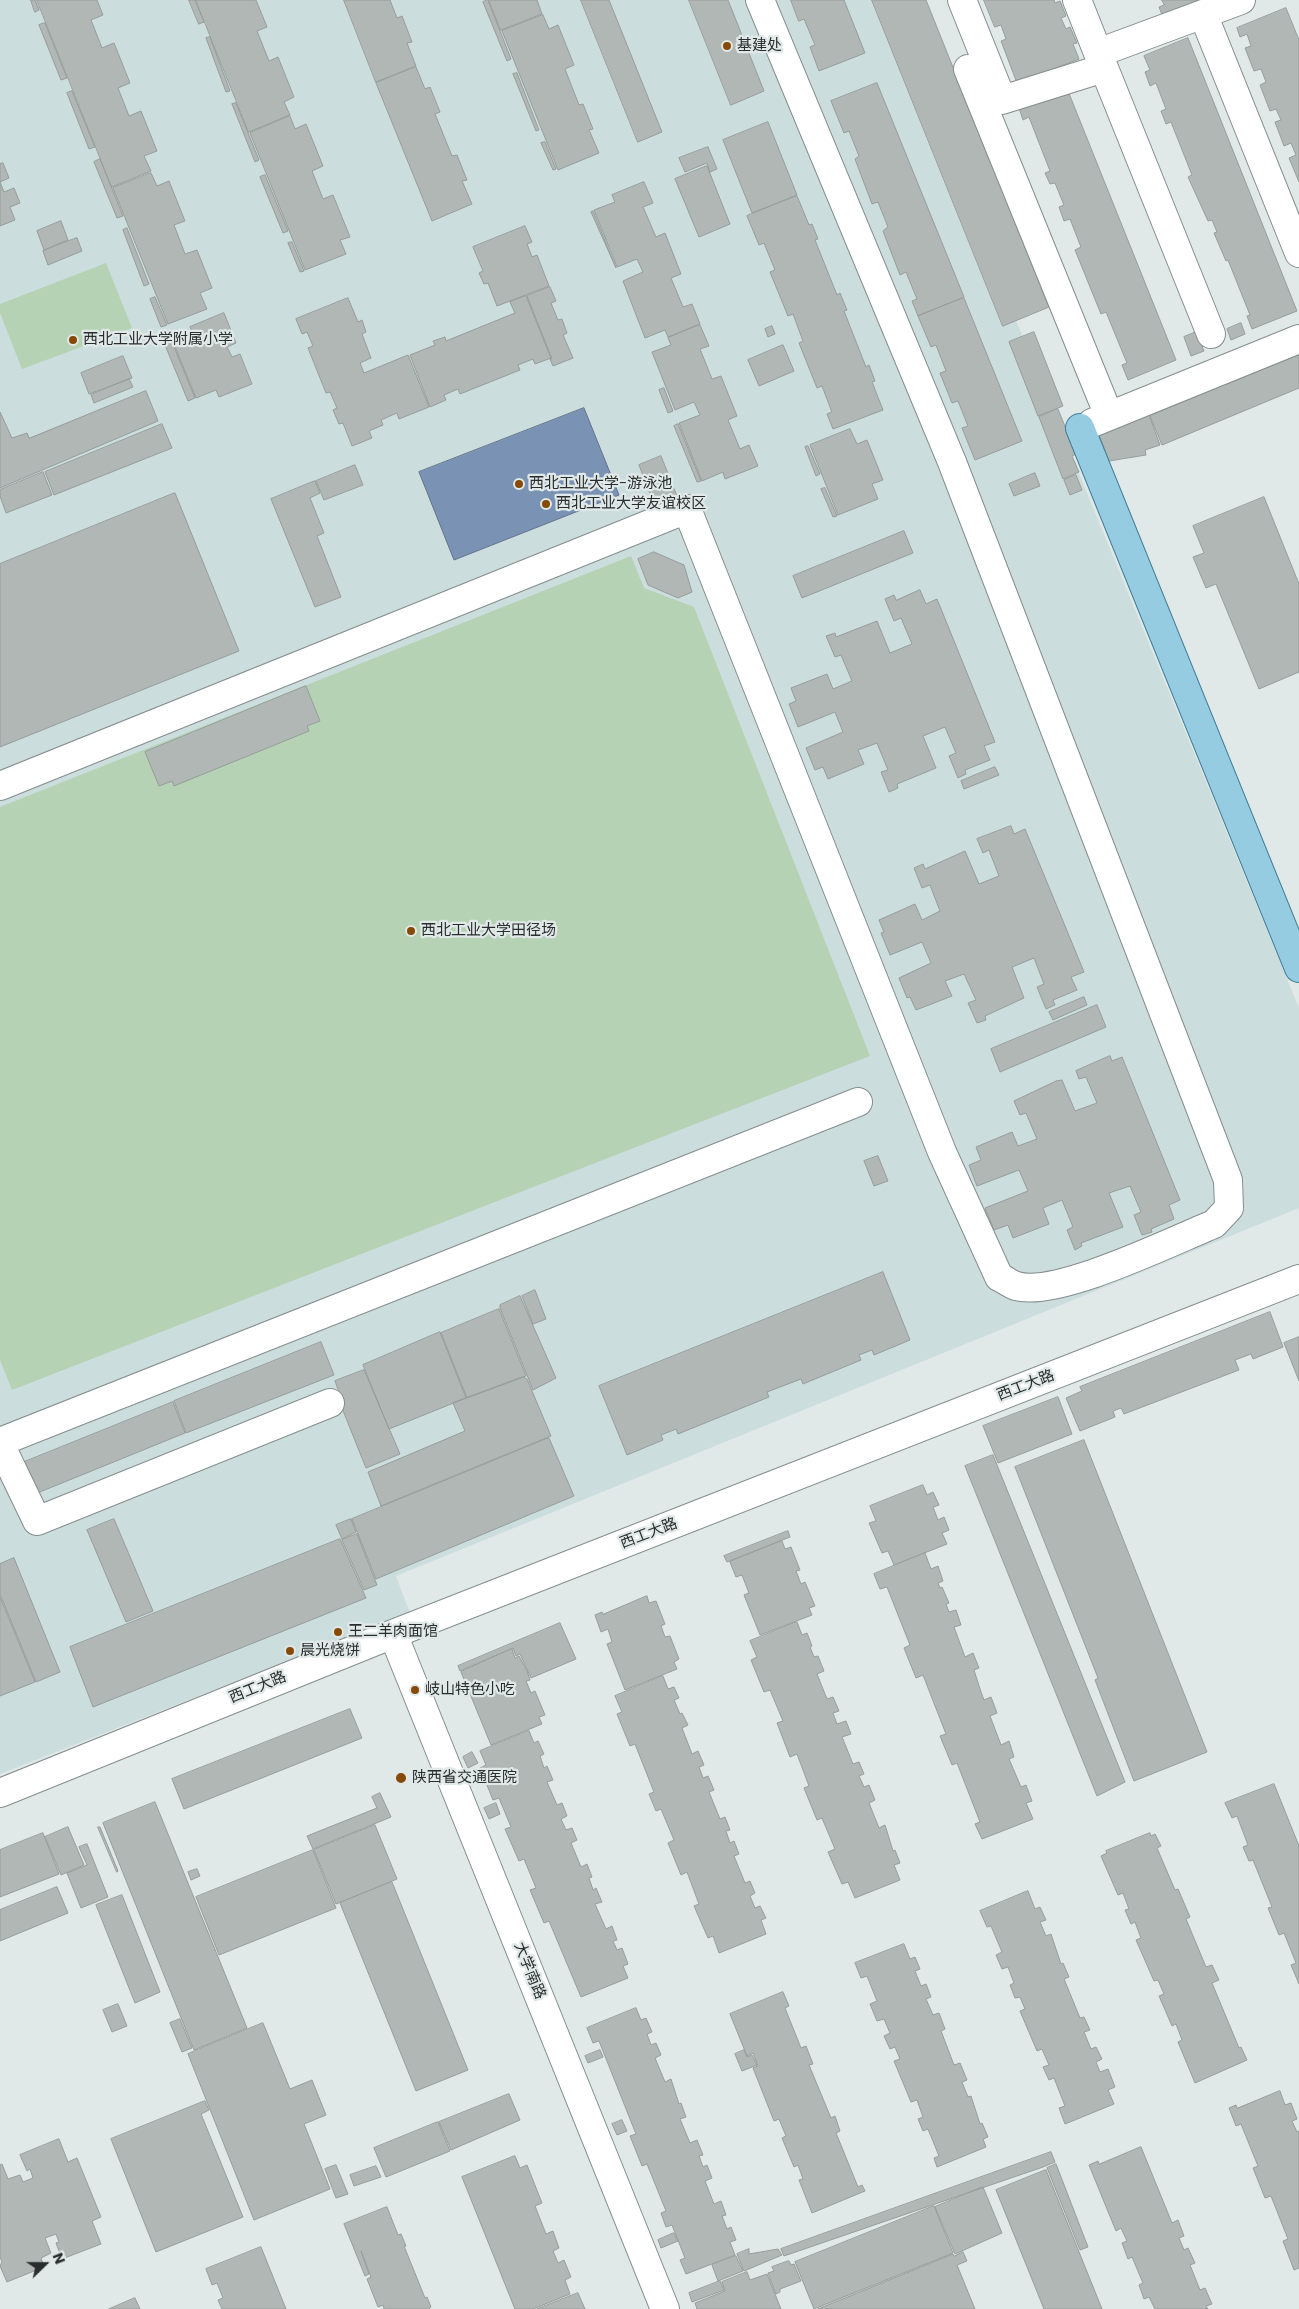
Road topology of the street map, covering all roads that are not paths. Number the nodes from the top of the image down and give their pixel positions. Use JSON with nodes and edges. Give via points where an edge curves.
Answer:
{"nodes":[{"id":1,"x":760,"y":0,"type":"edge"},
{"id":2,"x":962,"y":0,"type":"edge"},
{"id":3,"x":1077,"y":0,"type":"edge"},
{"id":4,"x":1241,"y":0,"type":"edge"},
{"id":5,"x":1203,"y":14,"type":"junction"},
{"id":6,"x":1101,"y":60,"type":"junction"},
{"id":7,"x":968,"y":68,"type":"dead end"},
{"id":8,"x":1299,"y":253,"type":"edge"},
{"id":9,"x":1211,"y":334,"type":"dead end"},
{"id":10,"x":1299,"y":339,"type":"edge"},
{"id":11,"x":1110,"y":416,"type":"junction"},
{"id":12,"x":1080,"y":428,"type":"joint"},
{"id":13,"x":0,"y":786,"type":"edge"},
{"id":14,"x":1299,"y":968,"type":"edge"},
{"id":15,"x":858,"y":1102,"type":"dead end"},
{"id":16,"x":1299,"y":1279,"type":"edge"},
{"id":17,"x":330,"y":1403,"type":"dead end"},
{"id":18,"x":0,"y":1443,"type":"edge"},
{"id":19,"x":0,"y":1452,"type":"edge"},
{"id":20,"x":0,"y":1486,"type":"edge"},
{"id":21,"x":393,"y":1634,"type":"junction"},
{"id":22,"x":0,"y":1793,"type":"edge"},
{"id":23,"x":665,"y":2309,"type":"edge"}],
"edges":[{"from":1,"to":13,"type":"street","via":[[952,462],[1228,1180],[1229,1208],[1214,1224],[1079,1279],[1040,1286],[1016,1286],[999,1277],[942,1152],[687,509]]},
{"from":2,"to":6,"type":"street","via":[[1002,100]]},
{"from":3,"to":6,"type":"street"},
{"from":4,"to":5,"type":"street"},
{"from":5,"to":6,"type":"street"},
{"from":5,"to":8,"type":"street"},
{"from":6,"to":9,"type":"street"},
{"from":7,"to":11,"type":"street"},
{"from":10,"to":11,"type":"street"},
{"from":11,"to":12,"type":"street"},
{"from":12,"to":14,"type":"main road"},
{"from":15,"to":18,"type":"street"},
{"from":16,"to":21,"type":"street","name":"西工大路"},
{"from":17,"to":18,"type":"street","via":[[37,1521]]},
{"from":19,"to":20,"type":"street"},
{"from":21,"to":22,"type":"street","name":"西工大路"},
{"from":21,"to":23,"type":"street","name":"大学南路"}]}
